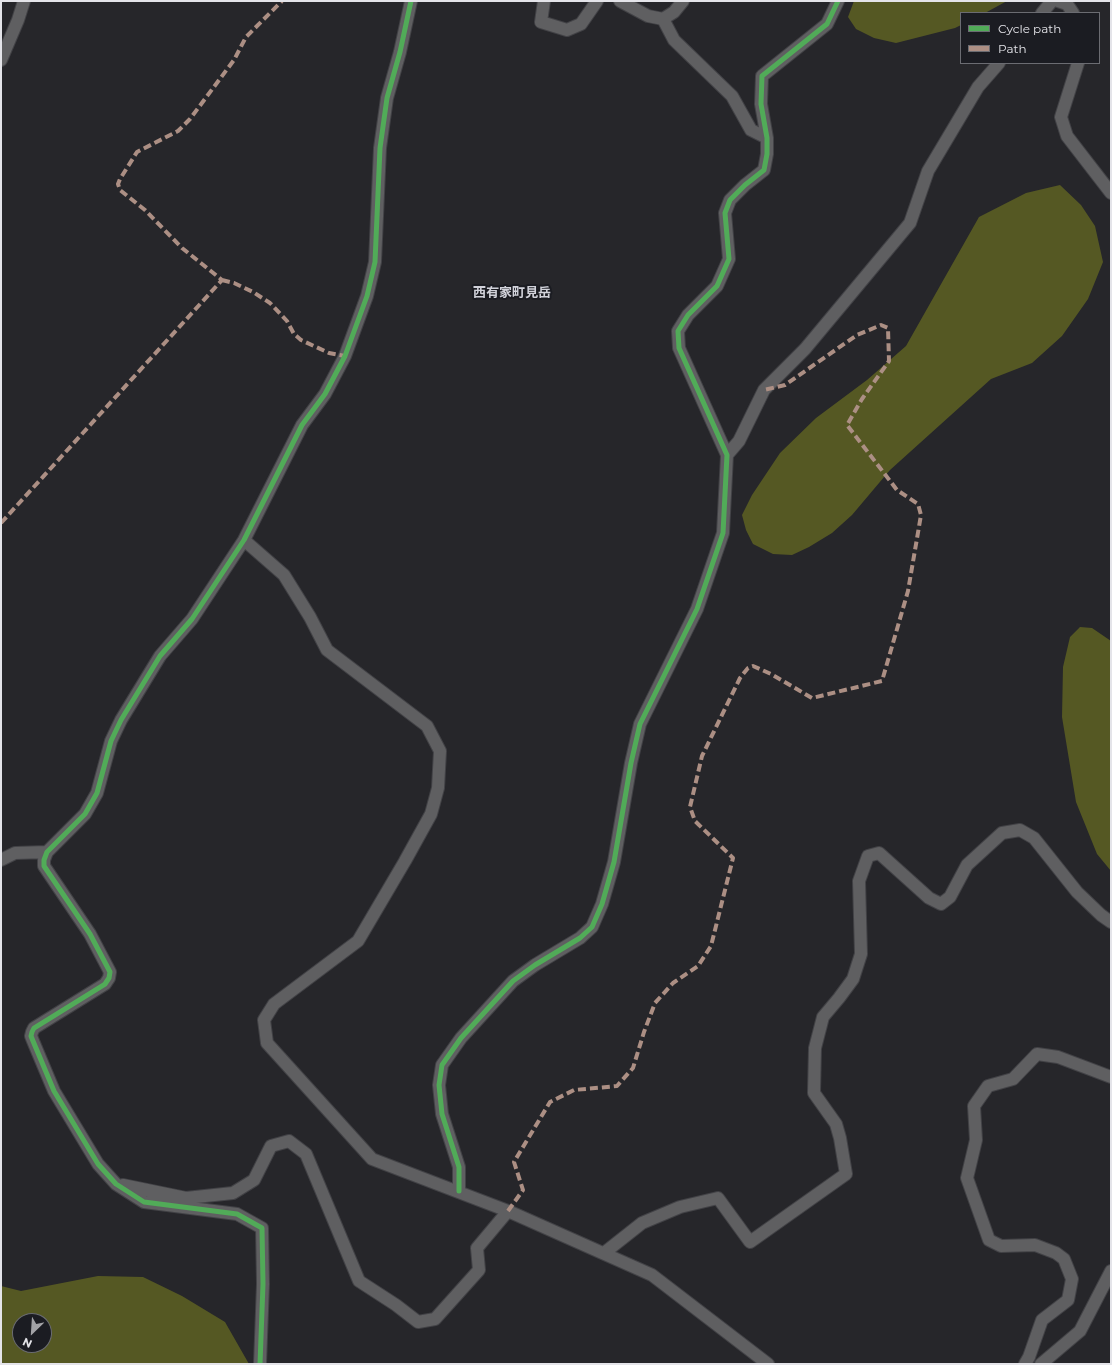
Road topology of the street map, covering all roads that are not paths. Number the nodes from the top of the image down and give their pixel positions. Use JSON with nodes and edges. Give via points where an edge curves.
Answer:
{"nodes":[{"id":1,"x":24,"y":1,"type":"edge"},
{"id":2,"x":411,"y":1,"type":"edge"},
{"id":3,"x":544,"y":1,"type":"edge"},
{"id":4,"x":596,"y":1,"type":"edge"},
{"id":5,"x":620,"y":1,"type":"edge"},
{"id":6,"x":683,"y":1,"type":"edge"},
{"id":7,"x":838,"y":1,"type":"edge"},
{"id":8,"x":1052,"y":1,"type":"edge"},
{"id":9,"x":1058,"y":1,"type":"edge"},
{"id":10,"x":1043,"y":12,"type":"edge"},
{"id":11,"x":1072,"y":12,"type":"edge"},
{"id":12,"x":663,"y":19,"type":"junction"},
{"id":13,"x":1,"y":60,"type":"edge"},
{"id":14,"x":998,"y":64,"type":"edge"},
{"id":15,"x":1078,"y":64,"type":"edge"},
{"id":16,"x":767,"y":138,"type":"junction"},
{"id":17,"x":1111,"y":193,"type":"edge"},
{"id":18,"x":727,"y":455,"type":"junction"},
{"id":19,"x":244,"y":540,"type":"junction"},
{"id":20,"x":47,"y":852,"type":"junction"},
{"id":21,"x":1,"y":860,"type":"edge"},
{"id":22,"x":1111,"y":922,"type":"edge"},
{"id":23,"x":1111,"y":1077,"type":"edge"},
{"id":24,"x":116,"y":1184,"type":"junction"},
{"id":25,"x":459,"y":1191,"type":"junction"},
{"id":26,"x":508,"y":1211,"type":"junction"},
{"id":27,"x":604,"y":1253,"type":"junction"},
{"id":28,"x":1111,"y":1271,"type":"edge"},
{"id":29,"x":1054,"y":1359,"type":"edge"},
{"id":30,"x":260,"y":1364,"type":"edge"},
{"id":31,"x":768,"y":1364,"type":"edge"},
{"id":32,"x":1025,"y":1364,"type":"edge"},
{"id":33,"x":1041,"y":1364,"type":"edge"}],
"edges":[{"from":1,"to":13,"type":"street"},
{"from":2,"to":19,"type":"street","via":[[387,98],[380,148],[374,262],[367,296],[344,356],[325,394],[302,425]]},
{"from":3,"to":4,"type":"street","via":[[541,22],[567,30],[581,24]]},
{"from":5,"to":12,"type":"street","via":[[648,16]]},
{"from":6,"to":12,"type":"street","via":[[674,12]]},
{"from":7,"to":16,"type":"street","via":[[827,24],[762,76],[761,104]]},
{"from":8,"to":10,"type":"street"},
{"from":9,"to":11,"type":"street","via":[[1067,4]]},
{"from":12,"to":16,"type":"street","via":[[674,40],[732,96],[751,130]]},
{"from":14,"to":18,"type":"street","via":[[978,87],[928,171],[910,223],[805,349],[764,390],[739,441]]},
{"from":15,"to":17,"type":"street","via":[[1061,117],[1067,136]]},
{"from":16,"to":18,"type":"street","via":[[764,170],[730,200],[725,212],[729,259],[717,286],[688,315],[678,331],[679,348]]},
{"from":18,"to":25,"type":"street","via":[[723,533],[697,609],[640,724],[630,763],[614,862],[602,904],[592,927],[580,938],[513,981],[461,1038],[442,1065],[439,1086],[442,1114],[459,1166]]},
{"from":19,"to":20,"type":"street","via":[[192,619],[160,656],[121,720],[111,741],[97,793],[85,814]]},
{"from":19,"to":25,"type":"street","via":[[284,575],[328,650],[427,726],[440,751],[438,788],[431,814],[394,881],[358,941],[274,1004],[264,1020],[267,1043],[372,1159]]},
{"from":20,"to":21,"type":"street","via":[[15,853]]},
{"from":20,"to":24,"type":"street","via":[[44,866],[90,934],[110,972],[105,984],[34,1028],[31,1036],[54,1091],[98,1164]]},
{"from":22,"to":27,"type":"street","via":[[1077,892],[1034,838],[1020,830],[1002,833],[968,865],[950,897],[941,904],[929,898],[879,853],[868,856],[859,880],[861,954],[853,979],[822,1017],[815,1048],[814,1093],[836,1124],[846,1174],[750,1242],[718,1198],[680,1207],[642,1223]]},
{"from":23,"to":32,"type":"street","via":[[1058,1057],[1037,1054],[1013,1079],[988,1086],[974,1106],[976,1140],[967,1178],[989,1240],[1001,1246],[1035,1245],[1056,1253],[1064,1259],[1072,1279],[1068,1300],[1042,1320]]},
{"from":24,"to":26,"type":"street","via":[[186,1198],[233,1193],[254,1180],[271,1146],[290,1141],[306,1154],[360,1281],[418,1322],[435,1319],[479,1270],[477,1248]]},
{"from":24,"to":30,"type":"street","via":[[144,1202],[238,1214],[262,1228]]},
{"from":25,"to":26,"type":"street"},
{"from":26,"to":27,"type":"street"},
{"from":27,"to":31,"type":"street","via":[[652,1276]]},
{"from":28,"to":29,"type":"street","via":[[1080,1331]]},
{"from":29,"to":33,"type":"street"}]}
